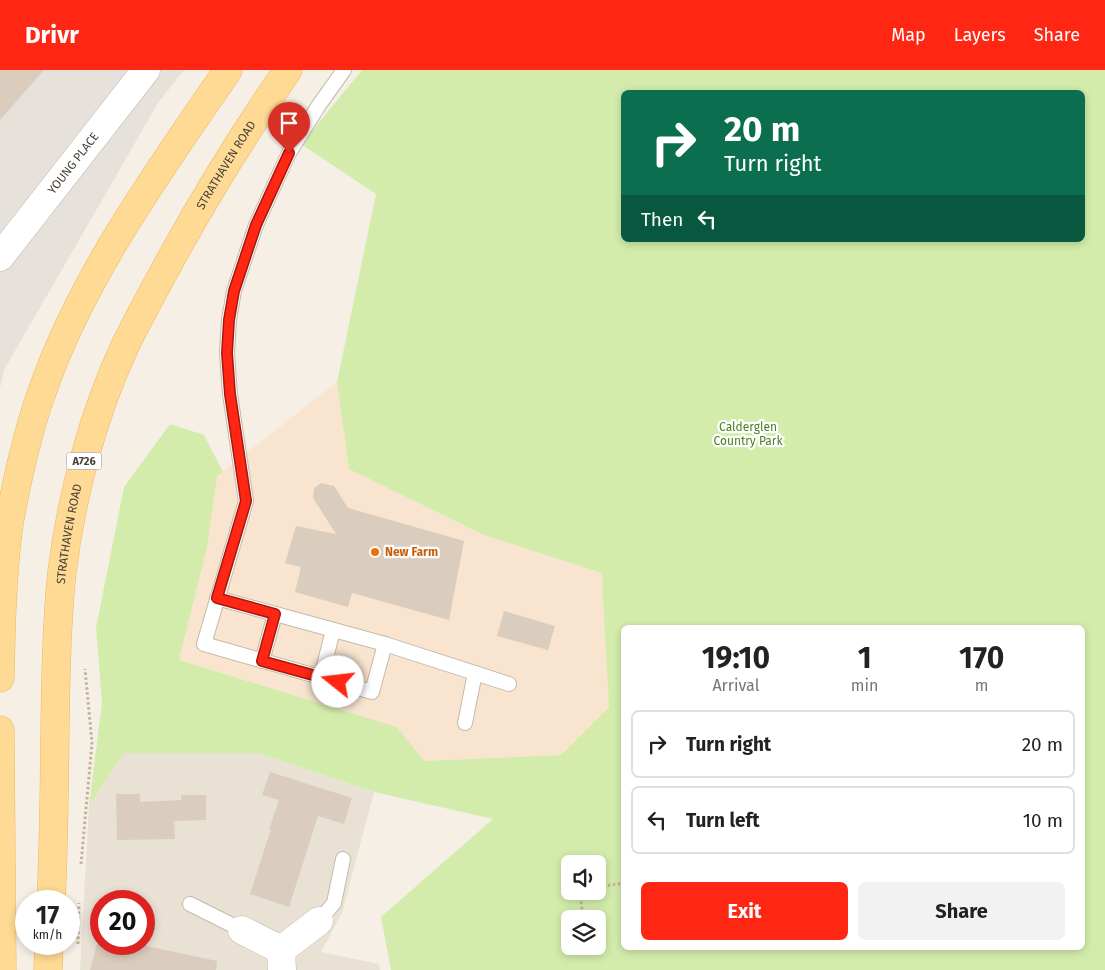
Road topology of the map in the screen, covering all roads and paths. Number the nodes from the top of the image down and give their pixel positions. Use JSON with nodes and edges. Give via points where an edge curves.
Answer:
{"nodes":[{"id":1,"x":146,"y":70,"type":"edge"},
{"id":2,"x":228,"y":70,"type":"edge"},
{"id":3,"x":288,"y":70,"type":"edge"},
{"id":4,"x":344,"y":70,"type":"edge"},
{"id":5,"x":0,"y":258,"type":"edge"},
{"id":6,"x":217,"y":598,"type":"junction"},
{"id":7,"x":275,"y":614,"type":"junction"},
{"id":8,"x":333,"y":630,"type":"junction"},
{"id":9,"x":385,"y":644,"type":"junction"},
{"id":10,"x":262,"y":661,"type":"junction"},
{"id":11,"x":84,"y":667,"type":"dead end"},
{"id":12,"x":475,"y":673,"type":"junction"},
{"id":13,"x":0,"y":678,"type":"edge"},
{"id":14,"x":320,"y":678,"type":"junction"},
{"id":15,"x":509,"y":684,"type":"dead end"},
{"id":16,"x":464,"y":724,"type":"dead end"},
{"id":17,"x":0,"y":730,"type":"edge"},
{"id":18,"x":343,"y":859,"type":"dead end"},
{"id":19,"x":81,"y":872,"type":"dead end"},
{"id":20,"x":621,"y":883,"type":"edge"},
{"id":21,"x":606,"y":886,"type":"edge"},
{"id":22,"x":51,"y":890,"type":"edge"},
{"id":23,"x":190,"y":904,"type":"dead end"},
{"id":24,"x":319,"y":921,"type":"joint"},
{"id":25,"x":242,"y":930,"type":"joint"},
{"id":26,"x":49,"y":955,"type":"edge"},
{"id":27,"x":282,"y":960,"type":"edge"},
{"id":28,"x":2,"y":970,"type":"edge"},
{"id":29,"x":48,"y":970,"type":"edge"}],
"edges":[{"from":1,"to":5,"type":"street","name":"YOUNG PLACE"},
{"from":2,"to":13,"type":"main road","via":[[160,170],[98,271],[41,393],[28,436],[8,530]]},
{"from":3,"to":22,"type":"main road","name":"STRATHAVEN ROAD","number":"A726","via":[[218,178],[143,311],[110,381],[84,462],[66,545],[59,605]]},
{"from":4,"to":6,"type":"lane","via":[[289,153],[256,225],[234,291],[227,353],[246,501]]},
{"from":6,"to":7,"type":"lane"},
{"from":6,"to":10,"type":"lane","via":[[204,644]]},
{"from":7,"to":8,"type":"lane"},
{"from":7,"to":10,"type":"lane"},
{"from":8,"to":9,"type":"lane"},
{"from":8,"to":14,"type":"lane"},
{"from":9,"to":12,"type":"lane"},
{"from":9,"to":14,"type":"lane","via":[[372,692]]},
{"from":10,"to":14,"type":"lane"},
{"from":11,"to":19,"type":"path","via":[[92,743]]},
{"from":12,"to":15,"type":"lane"},
{"from":12,"to":16,"type":"lane"},
{"from":17,"to":28,"type":"main road"},
{"from":18,"to":24,"type":"lane","via":[[334,903]]},
{"from":20,"to":21,"type":"path"},
{"from":23,"to":25,"type":"lane"},
{"from":24,"to":27,"type":"street"},
{"from":25,"to":27,"type":"street"},
{"from":26,"to":29,"type":"main road"}]}
